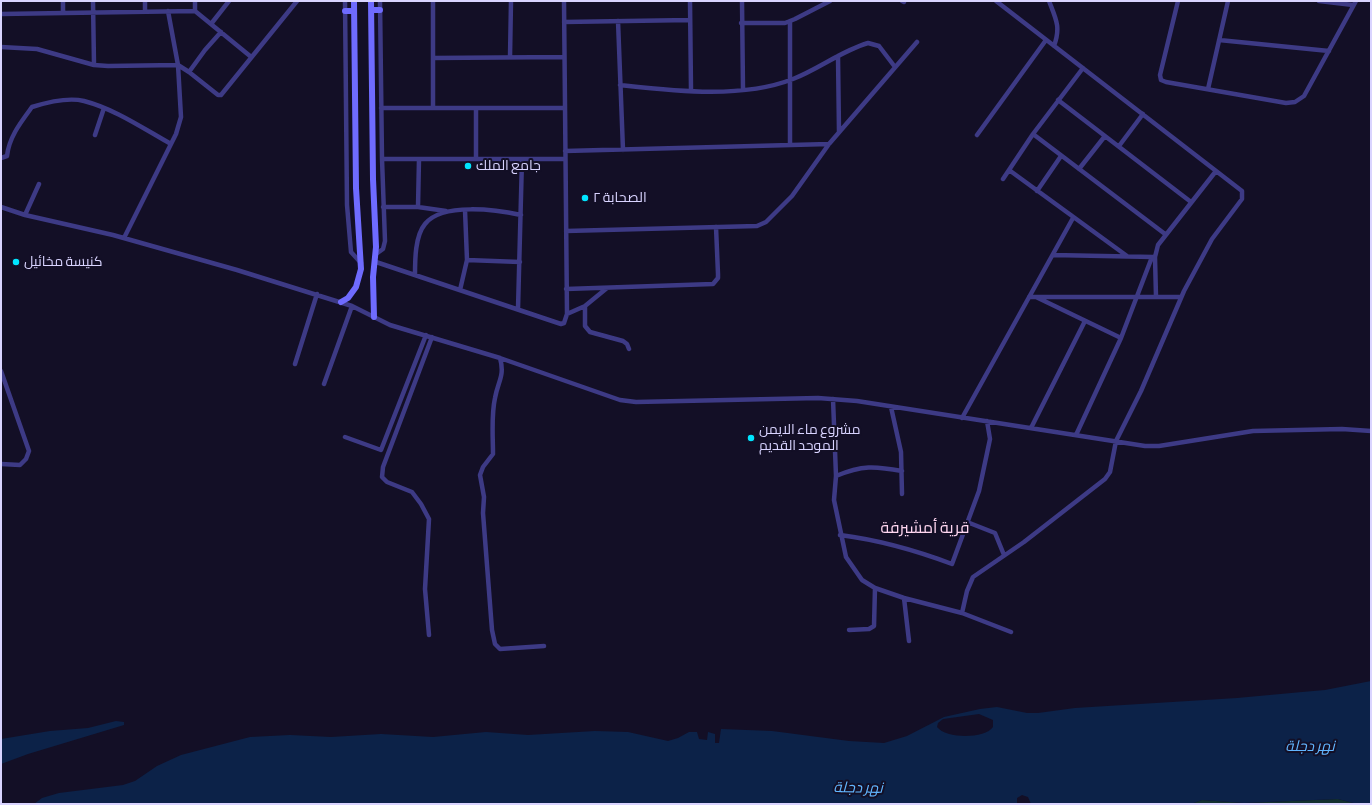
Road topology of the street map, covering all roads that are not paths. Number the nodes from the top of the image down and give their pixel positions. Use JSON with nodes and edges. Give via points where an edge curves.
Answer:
{"nodes":[{"id":1,"x":63,"y":1,"type":"edge"},
{"id":2,"x":93,"y":1,"type":"edge"},
{"id":3,"x":145,"y":1,"type":"edge"},
{"id":4,"x":195,"y":1,"type":"edge"},
{"id":5,"x":229,"y":1,"type":"edge"},
{"id":6,"x":297,"y":1,"type":"edge"},
{"id":7,"x":345,"y":1,"type":"edge"},
{"id":8,"x":354,"y":1,"type":"edge"},
{"id":9,"x":371,"y":1,"type":"edge"},
{"id":10,"x":380,"y":1,"type":"edge"},
{"id":11,"x":433,"y":1,"type":"edge"},
{"id":12,"x":512,"y":1,"type":"edge"},
{"id":13,"x":564,"y":1,"type":"edge"},
{"id":14,"x":690,"y":1,"type":"edge"},
{"id":15,"x":742,"y":1,"type":"edge"},
{"id":16,"x":830,"y":1,"type":"edge"},
{"id":17,"x":996,"y":1,"type":"edge"},
{"id":18,"x":1049,"y":1,"type":"edge"},
{"id":19,"x":1178,"y":1,"type":"edge"},
{"id":20,"x":1228,"y":1,"type":"edge"},
{"id":21,"x":1319,"y":1,"type":"edge"},
{"id":22,"x":1355,"y":3,"type":"edge"},
{"id":23,"x":372,"y":10,"type":"junction"},
{"id":24,"x":380,"y":10,"type":"junction"},
{"id":25,"x":168,"y":11,"type":"junction"},
{"id":26,"x":195,"y":11,"type":"junction"},
{"id":27,"x":345,"y":11,"type":"junction"},
{"id":28,"x":354,"y":11,"type":"junction"},
{"id":29,"x":145,"y":12,"type":"junction"},
{"id":30,"x":63,"y":13,"type":"junction"},
{"id":31,"x":93,"y":13,"type":"junction"},
{"id":32,"x":1,"y":14,"type":"edge"},
{"id":33,"x":690,"y":20,"type":"junction"},
{"id":34,"x":618,"y":21,"type":"junction"},
{"id":35,"x":790,"y":21,"type":"junction"},
{"id":36,"x":564,"y":22,"type":"junction"},
{"id":37,"x":741,"y":22,"type":"junction"},
{"id":38,"x":211,"y":24,"type":"junction"},
{"id":39,"x":221,"y":32,"type":"junction"},
{"id":40,"x":1046,"y":40,"type":"junction"},
{"id":41,"x":1219,"y":40,"type":"junction"},
{"id":42,"x":917,"y":42,"type":"dead end"},
{"id":43,"x":1054,"y":46,"type":"junction"},
{"id":44,"x":1,"y":47,"type":"edge"},
{"id":45,"x":1328,"y":51,"type":"junction"},
{"id":46,"x":250,"y":56,"type":"junction"},
{"id":47,"x":838,"y":56,"type":"junction"},
{"id":48,"x":510,"y":57,"type":"junction"},
{"id":49,"x":564,"y":57,"type":"junction"},
{"id":50,"x":433,"y":58,"type":"junction"},
{"id":51,"x":94,"y":65,"type":"junction"},
{"id":52,"x":178,"y":65,"type":"junction"},
{"id":53,"x":895,"y":68,"type":"junction"},
{"id":54,"x":1083,"y":68,"type":"junction"},
{"id":55,"x":189,"y":72,"type":"junction"},
{"id":56,"x":790,"y":80,"type":"junction"},
{"id":57,"x":620,"y":85,"type":"junction"},
{"id":58,"x":1208,"y":89,"type":"junction"},
{"id":59,"x":691,"y":90,"type":"junction"},
{"id":60,"x":743,"y":90,"type":"junction"},
{"id":61,"x":1058,"y":100,"type":"junction"},
{"id":62,"x":104,"y":108,"type":"junction"},
{"id":63,"x":381,"y":108,"type":"junction"},
{"id":64,"x":433,"y":108,"type":"junction"},
{"id":65,"x":476,"y":108,"type":"junction"},
{"id":66,"x":565,"y":108,"type":"junction"},
{"id":67,"x":1143,"y":114,"type":"junction"},
{"id":68,"x":839,"y":132,"type":"junction"},
{"id":69,"x":1033,"y":134,"type":"junction"},
{"id":70,"x":95,"y":135,"type":"dead end"},
{"id":71,"x":977,"y":135,"type":"dead end"},
{"id":72,"x":1105,"y":136,"type":"junction"},
{"id":73,"x":171,"y":144,"type":"junction"},
{"id":74,"x":829,"y":144,"type":"junction"},
{"id":75,"x":790,"y":145,"type":"junction"},
{"id":76,"x":1119,"y":146,"type":"junction"},
{"id":77,"x":623,"y":150,"type":"junction"},
{"id":78,"x":565,"y":151,"type":"junction"},
{"id":79,"x":1061,"y":156,"type":"junction"},
{"id":80,"x":1,"y":158,"type":"edge"},
{"id":81,"x":382,"y":159,"type":"junction"},
{"id":82,"x":419,"y":159,"type":"junction"},
{"id":83,"x":476,"y":159,"type":"junction"},
{"id":84,"x":522,"y":159,"type":"junction"},
{"id":85,"x":565,"y":159,"type":"junction"},
{"id":86,"x":1079,"y":169,"type":"junction"},
{"id":87,"x":1009,"y":170,"type":"junction"},
{"id":88,"x":1216,"y":170,"type":"junction"},
{"id":89,"x":1003,"y":179,"type":"dead end"},
{"id":90,"x":39,"y":184,"type":"dead end"},
{"id":91,"x":1036,"y":191,"type":"junction"},
{"id":92,"x":1191,"y":202,"type":"junction"},
{"id":93,"x":1,"y":207,"type":"edge"},
{"id":94,"x":383,"y":207,"type":"junction"},
{"id":95,"x":418,"y":207,"type":"junction"},
{"id":96,"x":465,"y":210,"type":"junction"},
{"id":97,"x":446,"y":211,"type":"junction"},
{"id":98,"x":25,"y":214,"type":"junction"},
{"id":99,"x":521,"y":215,"type":"junction"},
{"id":100,"x":1073,"y":218,"type":"junction"},
{"id":101,"x":716,"y":227,"type":"junction"},
{"id":102,"x":566,"y":231,"type":"junction"},
{"id":103,"x":1166,"y":234,"type":"junction"},
{"id":104,"x":124,"y":238,"type":"junction"},
{"id":105,"x":376,"y":254,"type":"junction"},
{"id":106,"x":1053,"y":255,"type":"junction"},
{"id":107,"x":1127,"y":256,"type":"junction"},
{"id":108,"x":1154,"y":257,"type":"junction"},
{"id":109,"x":467,"y":260,"type":"junction"},
{"id":110,"x":376,"y":262,"type":"junction"},
{"id":111,"x":520,"y":262,"type":"junction"},
{"id":112,"x":361,"y":263,"type":"junction"},
{"id":113,"x":415,"y":275,"type":"junction"},
{"id":114,"x":360,"y":276,"type":"junction"},
{"id":115,"x":374,"y":277,"type":"junction"},
{"id":116,"x":606,"y":288,"type":"junction"},
{"id":117,"x":566,"y":289,"type":"junction"},
{"id":118,"x":460,"y":290,"type":"junction"},
{"id":119,"x":318,"y":294,"type":"junction"},
{"id":120,"x":1032,"y":297,"type":"junction"},
{"id":121,"x":1138,"y":297,"type":"junction"},
{"id":122,"x":1156,"y":297,"type":"junction"},
{"id":123,"x":1181,"y":297,"type":"junction"},
{"id":124,"x":342,"y":302,"type":"junction"},
{"id":125,"x":352,"y":306,"type":"junction"},
{"id":126,"x":585,"y":306,"type":"junction"},
{"id":127,"x":518,"y":309,"type":"junction"},
{"id":128,"x":566,"y":314,"type":"junction"},
{"id":129,"x":374,"y":318,"type":"junction"},
{"id":130,"x":1085,"y":321,"type":"junction"},
{"id":131,"x":426,"y":335,"type":"junction"},
{"id":132,"x":432,"y":337,"type":"junction"},
{"id":133,"x":1121,"y":338,"type":"junction"},
{"id":134,"x":629,"y":349,"type":"dead end"},
{"id":135,"x":500,"y":358,"type":"junction"},
{"id":136,"x":296,"y":364,"type":"dead end"},
{"id":137,"x":1,"y":371,"type":"edge"},
{"id":138,"x":324,"y":384,"type":"dead end"},
{"id":139,"x":833,"y":399,"type":"junction"},
{"id":140,"x":891,"y":407,"type":"junction"},
{"id":141,"x":962,"y":418,"type":"junction"},
{"id":142,"x":987,"y":421,"type":"junction"},
{"id":143,"x":1031,"y":428,"type":"junction"},
{"id":144,"x":1371,"y":431,"type":"edge"},
{"id":145,"x":1076,"y":435,"type":"junction"},
{"id":146,"x":345,"y":437,"type":"dead end"},
{"id":147,"x":1116,"y":441,"type":"junction"},
{"id":148,"x":1,"y":464,"type":"edge"},
{"id":149,"x":902,"y":471,"type":"junction"},
{"id":150,"x":836,"y":476,"type":"junction"},
{"id":151,"x":902,"y":494,"type":"dead end"},
{"id":152,"x":967,"y":522,"type":"junction"},
{"id":153,"x":840,"y":535,"type":"junction"},
{"id":154,"x":1004,"y":555,"type":"junction"},
{"id":155,"x":875,"y":588,"type":"junction"},
{"id":156,"x":904,"y":598,"type":"junction"},
{"id":157,"x":962,"y":613,"type":"junction"},
{"id":158,"x":849,"y":630,"type":"dead end"},
{"id":159,"x":1011,"y":632,"type":"dead end"},
{"id":160,"x":429,"y":635,"type":"dead end"},
{"id":161,"x":909,"y":641,"type":"dead end"},
{"id":162,"x":544,"y":646,"type":"dead end"}],
"edges":[{"from":1,"to":30,"type":"street"},
{"from":2,"to":31,"type":"street"},
{"from":3,"to":29,"type":"street"},
{"from":4,"to":26,"type":"street"},
{"from":5,"to":38,"type":"street"},
{"from":6,"to":46,"type":"street"},
{"from":7,"to":27,"type":"street"},
{"from":8,"to":28,"type":"main road"},
{"from":9,"to":23,"type":"main road"},
{"from":10,"to":24,"type":"street"},
{"from":11,"to":50,"type":"street"},
{"from":12,"to":48,"type":"street"},
{"from":13,"to":36,"type":"street"},
{"from":14,"to":33,"type":"street"},
{"from":15,"to":37,"type":"street"},
{"from":16,"to":35,"type":"street"},
{"from":17,"to":40,"type":"street"},
{"from":18,"to":43,"type":"street","via":[[1059,30]]},
{"from":19,"to":58,"type":"street","via":[[1160,78],[1164,82]]},
{"from":20,"to":41,"type":"street"},
{"from":21,"to":22,"type":"street"},
{"from":22,"to":45,"type":"street"},
{"from":23,"to":24,"type":"main road"},
{"from":23,"to":105,"type":"main road"},
{"from":24,"to":63,"type":"street"},
{"from":25,"to":26,"type":"street"},
{"from":25,"to":29,"type":"street"},
{"from":25,"to":52,"type":"street"},
{"from":26,"to":38,"type":"street"},
{"from":27,"to":28,"type":"main road"},
{"from":27,"to":112,"type":"street","via":[[349,239],[354,256]]},
{"from":28,"to":112,"type":"main road","via":[[355,182]]},
{"from":29,"to":31,"type":"street"},
{"from":30,"to":31,"type":"street"},
{"from":30,"to":32,"type":"street"},
{"from":31,"to":51,"type":"street"},
{"from":33,"to":34,"type":"street"},
{"from":33,"to":59,"type":"street"},
{"from":34,"to":36,"type":"street"},
{"from":34,"to":57,"type":"street"},
{"from":35,"to":37,"type":"street"},
{"from":35,"to":56,"type":"street"},
{"from":36,"to":49,"type":"street"},
{"from":37,"to":60,"type":"street"},
{"from":38,"to":39,"type":"street"},
{"from":39,"to":46,"type":"street"},
{"from":39,"to":55,"type":"street"},
{"from":40,"to":43,"type":"street"},
{"from":40,"to":71,"type":"street"},
{"from":41,"to":45,"type":"street"},
{"from":41,"to":58,"type":"street"},
{"from":42,"to":53,"type":"street"},
{"from":43,"to":54,"type":"street"},
{"from":44,"to":51,"type":"street","via":[[37,49]]},
{"from":45,"to":58,"type":"street","via":[[1304,96],[1295,102],[1286,103]]},
{"from":46,"to":55,"type":"street","via":[[219,95]]},
{"from":47,"to":53,"type":"street","via":[[872,42],[879,46]]},
{"from":47,"to":56,"type":"street"},
{"from":47,"to":68,"type":"street"},
{"from":48,"to":49,"type":"street"},
{"from":48,"to":50,"type":"street"},
{"from":49,"to":66,"type":"street"},
{"from":50,"to":64,"type":"street"},
{"from":51,"to":52,"type":"street"},
{"from":52,"to":55,"type":"street"},
{"from":52,"to":73,"type":"street","via":[[181,117]]},
{"from":53,"to":68,"type":"street"},
{"from":54,"to":61,"type":"street"},
{"from":54,"to":67,"type":"street"},
{"from":56,"to":60,"type":"street"},
{"from":56,"to":75,"type":"street"},
{"from":57,"to":59,"type":"street"},
{"from":57,"to":77,"type":"street"},
{"from":59,"to":60,"type":"street"},
{"from":61,"to":69,"type":"street"},
{"from":61,"to":72,"type":"street"},
{"from":62,"to":70,"type":"street"},
{"from":62,"to":73,"type":"street"},
{"from":62,"to":80,"type":"street","via":[[84,101],[67,99],[32,107],[12,136],[7,156]]},
{"from":63,"to":64,"type":"street"},
{"from":63,"to":81,"type":"street"},
{"from":64,"to":65,"type":"street"},
{"from":65,"to":66,"type":"street"},
{"from":65,"to":83,"type":"street"},
{"from":66,"to":78,"type":"street"},
{"from":67,"to":76,"type":"street"},
{"from":67,"to":88,"type":"street"},
{"from":68,"to":74,"type":"street"},
{"from":69,"to":79,"type":"street"},
{"from":69,"to":87,"type":"street"},
{"from":72,"to":76,"type":"street"},
{"from":72,"to":86,"type":"street"},
{"from":73,"to":104,"type":"street"},
{"from":74,"to":75,"type":"street"},
{"from":74,"to":101,"type":"street","via":[[792,196],[766,222],[757,226]]},
{"from":75,"to":77,"type":"street"},
{"from":76,"to":92,"type":"street"},
{"from":77,"to":78,"type":"street"},
{"from":78,"to":85,"type":"street"},
{"from":79,"to":86,"type":"street"},
{"from":79,"to":91,"type":"street"},
{"from":81,"to":82,"type":"street"},
{"from":81,"to":94,"type":"street"},
{"from":82,"to":83,"type":"street"},
{"from":82,"to":95,"type":"street"},
{"from":83,"to":84,"type":"street"},
{"from":84,"to":85,"type":"street"},
{"from":84,"to":99,"type":"street"},
{"from":85,"to":102,"type":"street"},
{"from":86,"to":103,"type":"street"},
{"from":87,"to":89,"type":"street"},
{"from":87,"to":91,"type":"street"},
{"from":88,"to":92,"type":"street"},
{"from":88,"to":123,"type":"street","via":[[1242,191],[1243,196],[1209,245]]},
{"from":90,"to":98,"type":"street"},
{"from":91,"to":100,"type":"street"},
{"from":92,"to":103,"type":"street"},
{"from":93,"to":98,"type":"street"},
{"from":94,"to":95,"type":"street"},
{"from":94,"to":105,"type":"street","via":[[385,244]]},
{"from":95,"to":97,"type":"street"},
{"from":96,"to":97,"type":"street"},
{"from":96,"to":99,"type":"street","via":[[499,211]]},
{"from":96,"to":109,"type":"street"},
{"from":97,"to":113,"type":"street","via":[[425,223],[418,245]]},
{"from":98,"to":104,"type":"street"},
{"from":99,"to":111,"type":"street"},
{"from":100,"to":106,"type":"street"},
{"from":100,"to":107,"type":"street"},
{"from":101,"to":102,"type":"street"},
{"from":101,"to":116,"type":"street","via":[[718,278],[713,284]]},
{"from":102,"to":117,"type":"street"},
{"from":103,"to":108,"type":"street","via":[[1158,245]]},
{"from":104,"to":119,"type":"street"},
{"from":105,"to":110,"type":"main road"},
{"from":106,"to":107,"type":"street"},
{"from":106,"to":120,"type":"street"},
{"from":107,"to":108,"type":"street"},
{"from":108,"to":121,"type":"street"},
{"from":108,"to":122,"type":"street"},
{"from":109,"to":111,"type":"street"},
{"from":109,"to":118,"type":"street"},
{"from":110,"to":113,"type":"street"},
{"from":110,"to":115,"type":"main road"},
{"from":111,"to":127,"type":"street"},
{"from":112,"to":114,"type":"main road"},
{"from":113,"to":118,"type":"street"},
{"from":114,"to":115,"type":"main road"},
{"from":114,"to":124,"type":"main road","via":[[352,293]]},
{"from":115,"to":129,"type":"main road"},
{"from":116,"to":117,"type":"street"},
{"from":116,"to":126,"type":"street"},
{"from":117,"to":128,"type":"street"},
{"from":118,"to":127,"type":"street"},
{"from":119,"to":124,"type":"street"},
{"from":119,"to":136,"type":"street"},
{"from":120,"to":121,"type":"street"},
{"from":120,"to":130,"type":"street"},
{"from":120,"to":141,"type":"street"},
{"from":121,"to":122,"type":"street"},
{"from":121,"to":133,"type":"street"},
{"from":122,"to":123,"type":"street"},
{"from":123,"to":147,"type":"street","via":[[1141,392]]},
{"from":124,"to":125,"type":"street"},
{"from":125,"to":129,"type":"street"},
{"from":125,"to":138,"type":"street"},
{"from":126,"to":128,"type":"street"},
{"from":126,"to":134,"type":"street","via":[[585,322],[590,332],[623,341]]},
{"from":127,"to":128,"type":"street","via":[[561,324],[564,323]]},
{"from":129,"to":131,"type":"street"},
{"from":130,"to":133,"type":"street"},
{"from":130,"to":143,"type":"street"},
{"from":131,"to":132,"type":"street"},
{"from":131,"to":146,"type":"street","via":[[381,450]]},
{"from":132,"to":135,"type":"street"},
{"from":132,"to":160,"type":"street","via":[[383,467],[382,477],[387,482],[412,492],[422,504],[429,519],[425,589]]},
{"from":133,"to":145,"type":"street"},
{"from":135,"to":139,"type":"street","via":[[620,400],[636,402]]},
{"from":135,"to":162,"type":"street","via":[[503,370],[495,398],[493,454],[482,467],[480,482],[484,497],[492,630],[495,644],[500,649]]},
{"from":137,"to":148,"type":"street","via":[[29,451],[20,465]]},
{"from":139,"to":140,"type":"street"},
{"from":139,"to":150,"type":"street"},
{"from":140,"to":141,"type":"street"},
{"from":140,"to":149,"type":"street","via":[[901,452]]},
{"from":141,"to":142,"type":"street"},
{"from":142,"to":143,"type":"street"},
{"from":142,"to":152,"type":"street","via":[[990,439],[979,491]]},
{"from":143,"to":145,"type":"street"},
{"from":144,"to":147,"type":"street","via":[[1253,431],[1158,446]]},
{"from":145,"to":147,"type":"street"},
{"from":147,"to":154,"type":"street","via":[[1110,472],[1105,479]]},
{"from":149,"to":150,"type":"street","via":[[878,467],[854,469]]},
{"from":149,"to":151,"type":"street"},
{"from":150,"to":153,"type":"street","via":[[834,500]]},
{"from":152,"to":153,"type":"street","via":[[952,564],[908,548]]},
{"from":152,"to":154,"type":"street","via":[[995,533]]},
{"from":153,"to":155,"type":"street","via":[[846,557],[862,580]]},
{"from":154,"to":157,"type":"street","via":[[971,580]]},
{"from":155,"to":156,"type":"street"},
{"from":155,"to":158,"type":"street","via":[[874,626],[869,629]]},
{"from":156,"to":157,"type":"street"},
{"from":156,"to":161,"type":"street"},
{"from":157,"to":159,"type":"street"}]}
